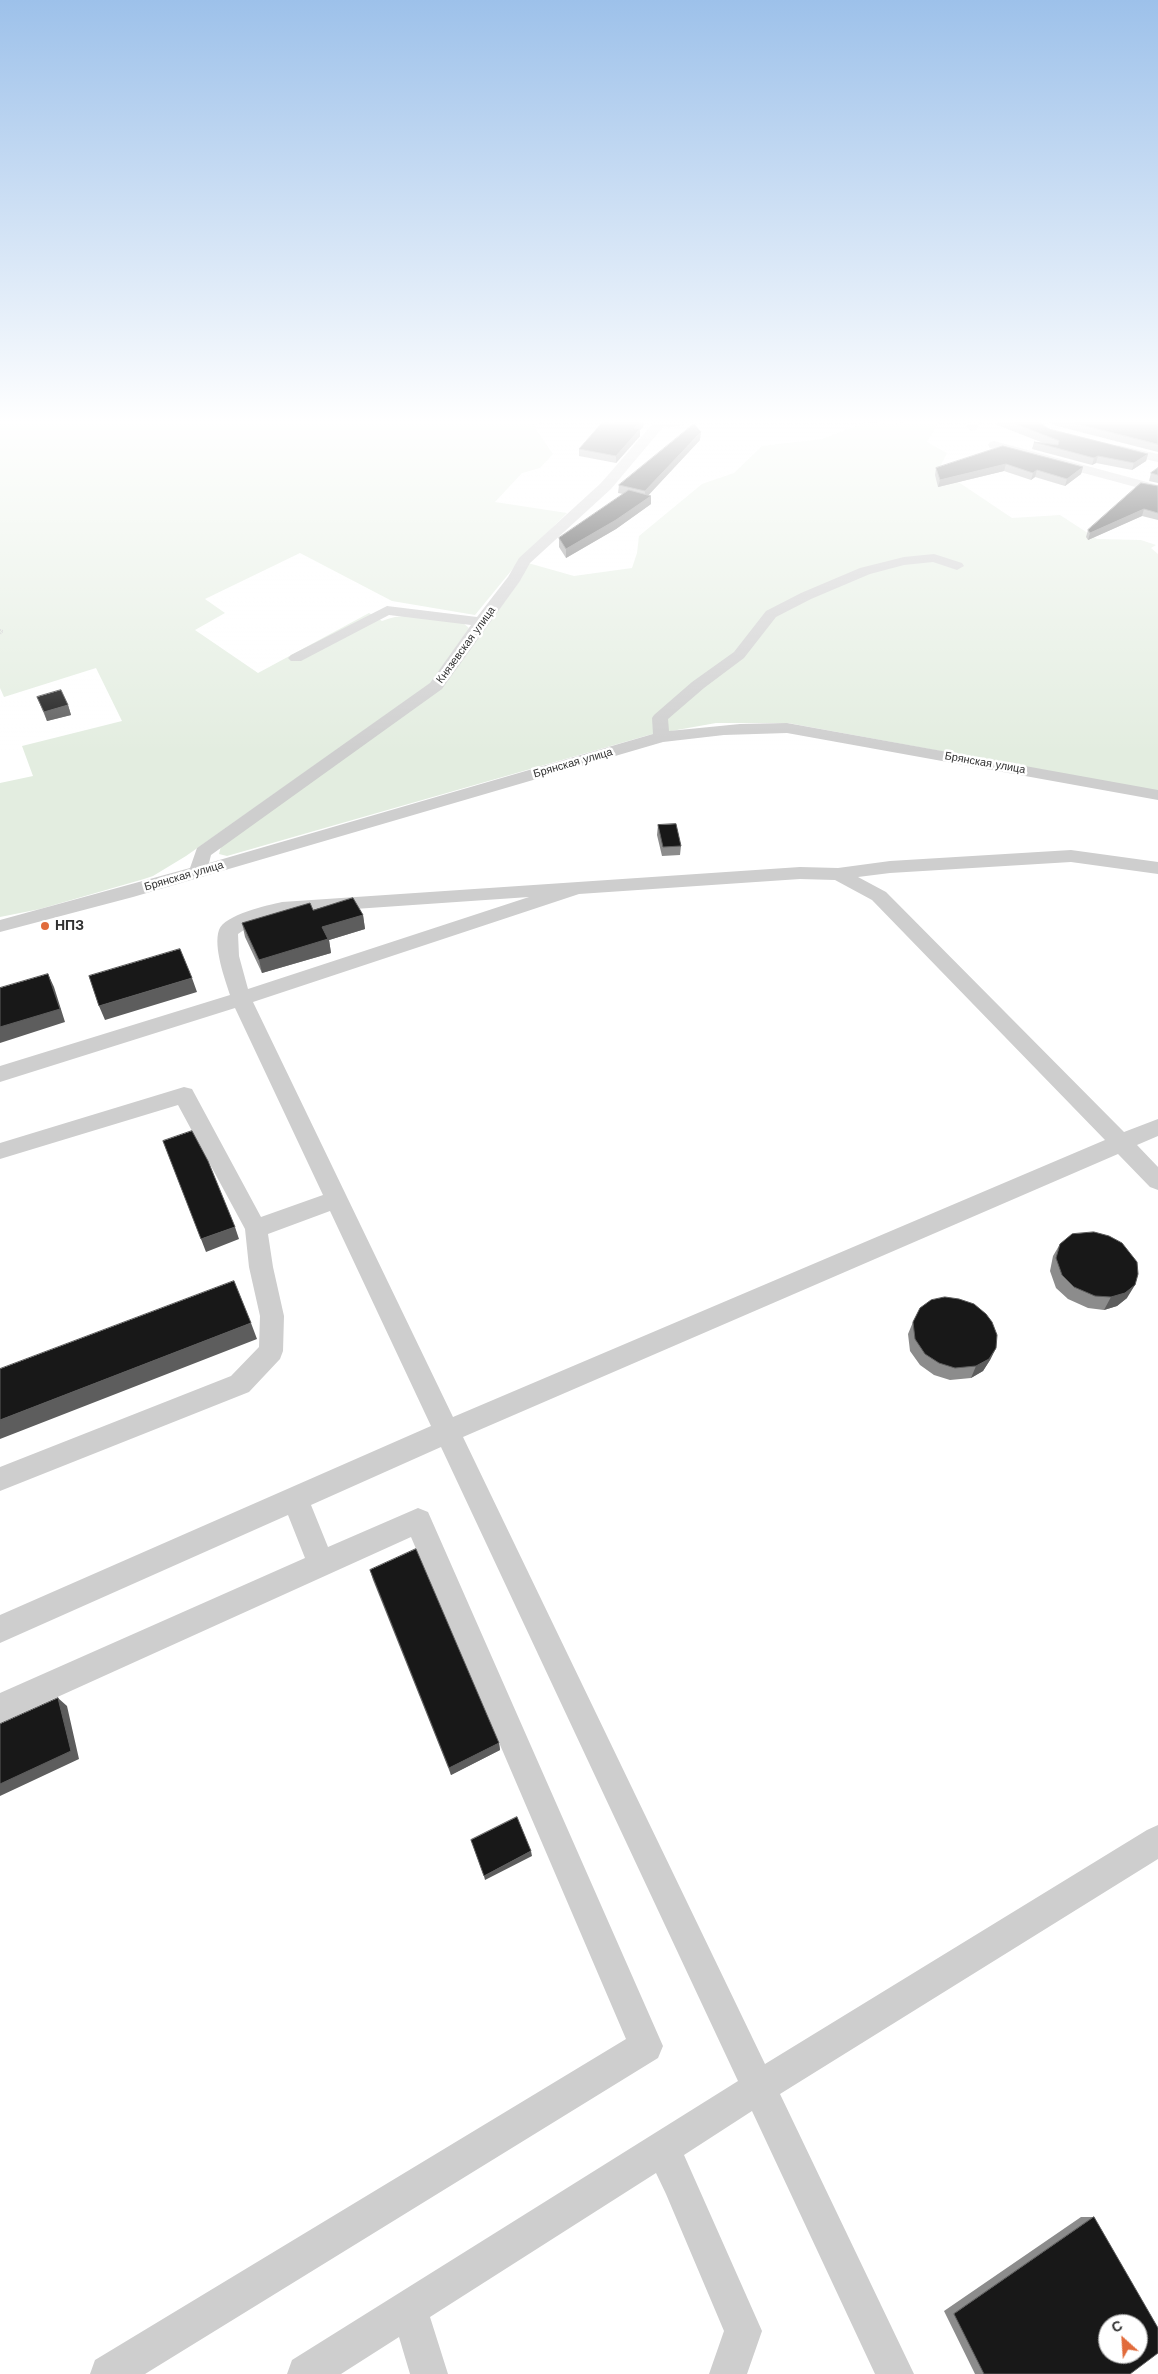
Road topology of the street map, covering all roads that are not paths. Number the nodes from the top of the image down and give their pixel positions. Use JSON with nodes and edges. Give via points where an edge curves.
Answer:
{"nodes":[{"id":1,"x":557,"y":531,"type":"edge"},
{"id":2,"x":957,"y":566,"type":"dead end"},
{"id":3,"x":481,"y":622,"type":"junction"},
{"id":4,"x":296,"y":658,"type":"dead end"},
{"id":5,"x":661,"y":738,"type":"junction"},
{"id":6,"x":1158,"y":795,"type":"edge"},
{"id":7,"x":1158,"y":868,"type":"edge"},
{"id":8,"x":198,"y":871,"type":"junction"},
{"id":9,"x":838,"y":874,"type":"junction"},
{"id":10,"x":577,"y":888,"type":"junction"},
{"id":11,"x":0,"y":926,"type":"edge"},
{"id":12,"x":241,"y":999,"type":"junction"},
{"id":13,"x":0,"y":1074,"type":"edge"},
{"id":14,"x":1158,"y":1126,"type":"edge"},
{"id":15,"x":1121,"y":1143,"type":"junction"},
{"id":16,"x":0,"y":1151,"type":"edge"},
{"id":17,"x":1158,"y":1181,"type":"edge"},
{"id":18,"x":335,"y":1200,"type":"junction"},
{"id":19,"x":256,"y":1229,"type":"junction"},
{"id":20,"x":446,"y":1432,"type":"junction"},
{"id":21,"x":0,"y":1479,"type":"edge"},
{"id":22,"x":295,"y":1498,"type":"junction"},
{"id":23,"x":322,"y":1563,"type":"junction"},
{"id":24,"x":0,"y":1629,"type":"edge"},
{"id":25,"x":0,"y":1708,"type":"edge"},
{"id":26,"x":1158,"y":1841,"type":"edge"},
{"id":27,"x":759,"y":2087,"type":"junction"},
{"id":28,"x":662,"y":2149,"type":"junction"},
{"id":29,"x":409,"y":2309,"type":"junction"},
{"id":30,"x":109,"y":2374,"type":"edge"},
{"id":31,"x":306,"y":2374,"type":"edge"},
{"id":32,"x":429,"y":2374,"type":"edge"},
{"id":33,"x":728,"y":2374,"type":"edge"},
{"id":34,"x":895,"y":2374,"type":"edge"}],
"edges":[{"from":1,"to":3,"type":"street","name":"Князевская улица","via":[[524,561]]},
{"from":2,"to":5,"type":"street","via":[[934,558],[904,561],[865,571],[771,614],[739,655],[660,718]]},
{"from":3,"to":4,"type":"street","via":[[387,610]]},
{"from":3,"to":8,"type":"street","name":"Князевская улица","via":[[436,686],[203,852]]},
{"from":5,"to":6,"type":"street","name":"Брянская улица","via":[[718,729],[787,728]]},
{"from":5,"to":8,"type":"street","name":"Брянская улица"},
{"from":7,"to":9,"type":"street","via":[[1071,856],[890,867]]},
{"from":8,"to":11,"type":"street","name":"Брянская улица"},
{"from":9,"to":10,"type":"street","via":[[800,873]]},
{"from":9,"to":15,"type":"street","via":[[879,896]]},
{"from":10,"to":12,"type":"street"},
{"from":10,"to":12,"type":"street","via":[[282,908],[251,916],[228,931],[229,956]]},
{"from":12,"to":13,"type":"street"},
{"from":12,"to":18,"type":"street"},
{"from":14,"to":15,"type":"street"},
{"from":15,"to":17,"type":"street"},
{"from":15,"to":20,"type":"street"},
{"from":16,"to":19,"type":"street","via":[[184,1095]]},
{"from":18,"to":19,"type":"street"},
{"from":18,"to":20,"type":"street"},
{"from":19,"to":21,"type":"street","via":[[272,1316],[271,1350],[240,1384]]},
{"from":20,"to":22,"type":"street"},
{"from":20,"to":27,"type":"street"},
{"from":22,"to":23,"type":"street"},
{"from":22,"to":24,"type":"street"},
{"from":23,"to":25,"type":"street"},
{"from":23,"to":30,"type":"street","via":[[418,1521],[646,2046]]},
{"from":26,"to":27,"type":"street"},
{"from":27,"to":28,"type":"street"},
{"from":27,"to":34,"type":"street"},
{"from":28,"to":29,"type":"street"},
{"from":28,"to":33,"type":"street","via":[[743,2330]]},
{"from":29,"to":31,"type":"street"},
{"from":29,"to":32,"type":"street"}]}
